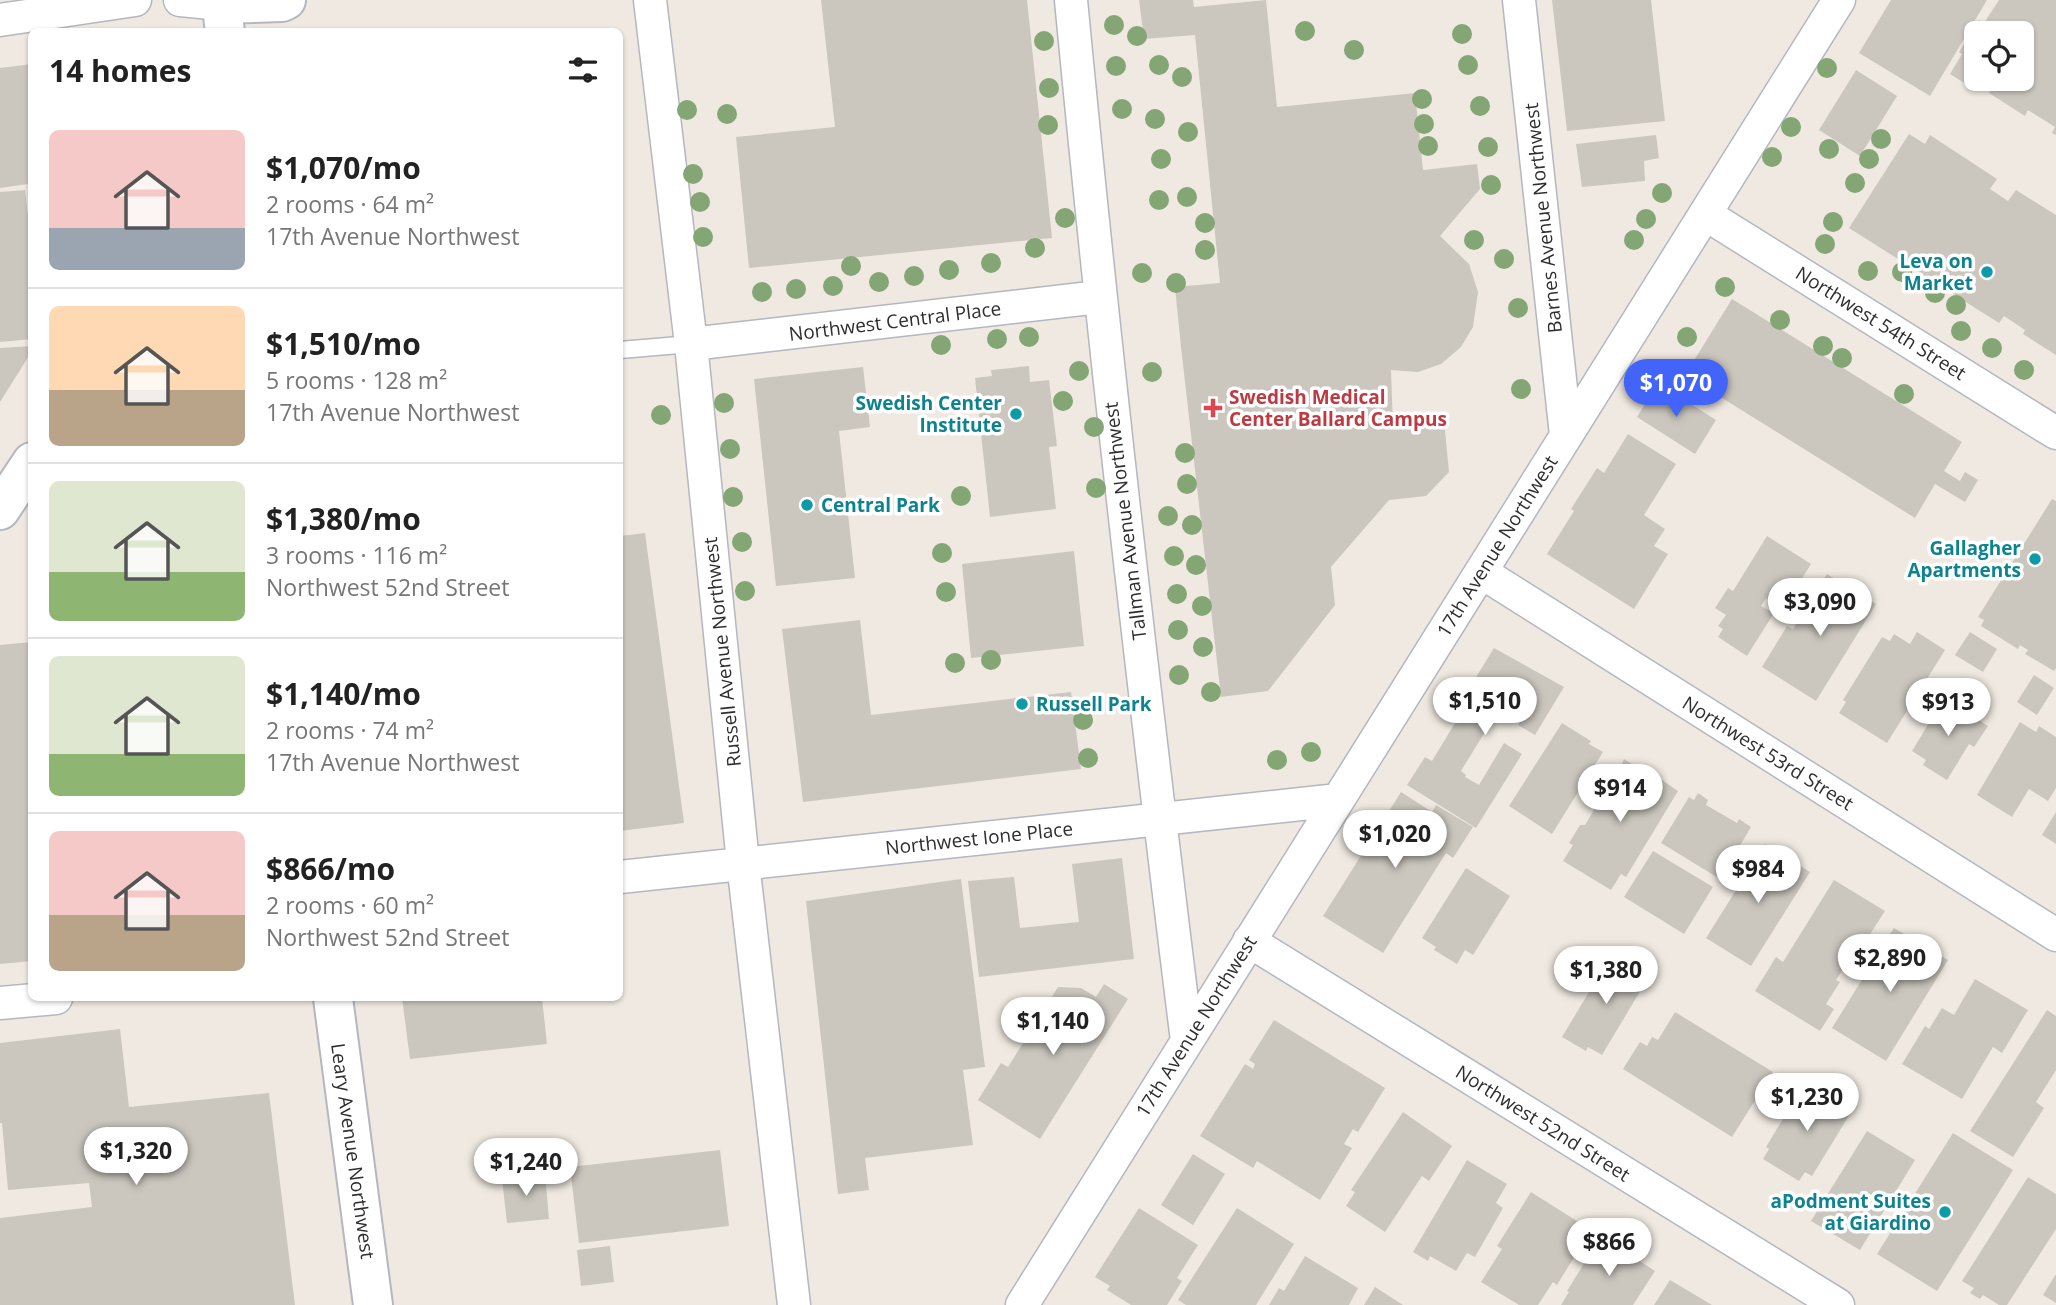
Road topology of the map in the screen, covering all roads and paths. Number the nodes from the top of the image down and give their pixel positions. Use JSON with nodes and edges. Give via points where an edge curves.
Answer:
{"nodes":[{"id":1,"x":135,"y":0,"type":"edge"},
{"id":2,"x":180,"y":0,"type":"edge"},
{"id":3,"x":286,"y":0,"type":"edge"},
{"id":4,"x":650,"y":0,"type":"edge"},
{"id":5,"x":1071,"y":0,"type":"edge"},
{"id":6,"x":1518,"y":0,"type":"edge"},
{"id":7,"x":1839,"y":0,"type":"edge"},
{"id":8,"x":223,"y":12,"type":"edge"},
{"id":9,"x":0,"y":20,"type":"edge"},
{"id":10,"x":1705,"y":214,"type":"junction"},
{"id":11,"x":1099,"y":298,"type":"junction"},
{"id":12,"x":691,"y":344,"type":"junction"},
{"id":13,"x":623,"y":350,"type":"edge"},
{"id":14,"x":2056,"y":433,"type":"edge"},
{"id":15,"x":1566,"y":435,"type":"junction"},
{"id":16,"x":28,"y":468,"type":"edge"},
{"id":17,"x":0,"y":510,"type":"edge"},
{"id":18,"x":1481,"y":572,"type":"junction"},
{"id":19,"x":1338,"y":800,"type":"junction"},
{"id":20,"x":1159,"y":819,"type":"junction"},
{"id":21,"x":743,"y":863,"type":"junction"},
{"id":22,"x":623,"y":877,"type":"edge"},
{"id":23,"x":2056,"y":934,"type":"edge"},
{"id":24,"x":1249,"y":941,"type":"junction"},
{"id":25,"x":28,"y":1000,"type":"edge"},
{"id":26,"x":332,"y":1001,"type":"edge"},
{"id":27,"x":0,"y":1003,"type":"edge"},
{"id":28,"x":1187,"y":1041,"type":"junction"},
{"id":29,"x":373,"y":1305,"type":"edge"},
{"id":30,"x":794,"y":1305,"type":"edge"},
{"id":31,"x":1022,"y":1305,"type":"edge"},
{"id":32,"x":1838,"y":1305,"type":"edge"}],
"edges":[{"from":1,"to":9,"type":"street"},
{"from":2,"to":8,"type":"street"},
{"from":3,"to":8,"type":"main road"},
{"from":4,"to":12,"type":"street","name":"Russell Avenue Northwest"},
{"from":5,"to":11,"type":"street","name":"Tallman Avenue Northwest"},
{"from":6,"to":15,"type":"street","name":"Barnes Avenue Northwest"},
{"from":7,"to":10,"type":"street","name":"17th Avenue Northwest"},
{"from":10,"to":14,"type":"street","name":"Northwest 54th Street"},
{"from":10,"to":15,"type":"street","name":"17th Avenue Northwest"},
{"from":11,"to":12,"type":"street","name":"Northwest Central Place"},
{"from":11,"to":20,"type":"street","name":"Tallman Avenue Northwest"},
{"from":12,"to":13,"type":"lane"},
{"from":12,"to":21,"type":"street","name":"Russell Avenue Northwest"},
{"from":15,"to":18,"type":"street","name":"17th Avenue Northwest"},
{"from":16,"to":17,"type":"main road"},
{"from":18,"to":19,"type":"street","name":"17th Avenue Northwest"},
{"from":18,"to":23,"type":"street","name":"Northwest 53rd Street"},
{"from":19,"to":20,"type":"street","name":"Northwest Ione Place"},
{"from":19,"to":24,"type":"street","name":"17th Avenue Northwest"},
{"from":20,"to":21,"type":"street","name":"Northwest Ione Place"},
{"from":20,"to":28,"type":"street","name":"Tallman Avenue Northwest"},
{"from":21,"to":22,"type":"street","name":"Northwest Ione Place"},
{"from":21,"to":30,"type":"street","name":"Russell Avenue Northwest"},
{"from":24,"to":28,"type":"street","name":"17th Avenue Northwest"},
{"from":24,"to":32,"type":"street","name":"Northwest 52nd Street"},
{"from":25,"to":27,"type":"street"},
{"from":26,"to":29,"type":"main road","name":"Leary Avenue Northwest"},
{"from":28,"to":31,"type":"street","name":"17th Avenue Northwest"}]}
